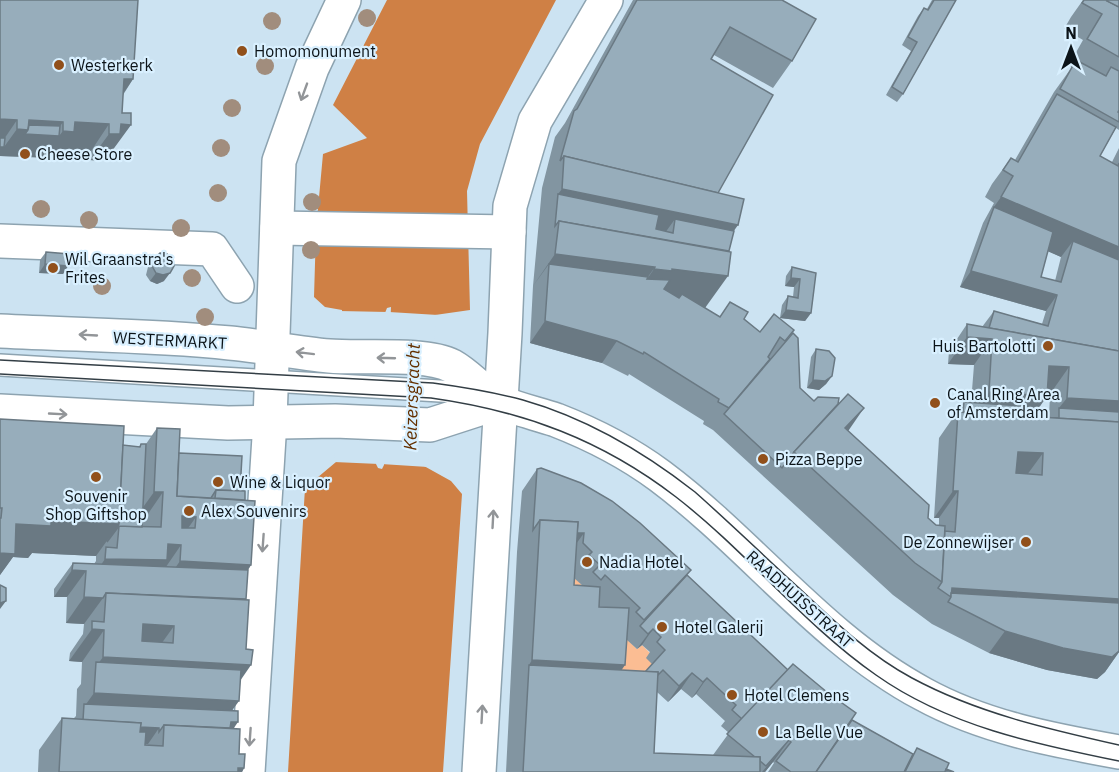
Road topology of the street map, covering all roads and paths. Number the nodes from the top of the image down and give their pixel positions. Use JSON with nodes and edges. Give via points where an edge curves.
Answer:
{"nodes":[{"id":1,"x":606,"y":0,"type":"edge"},
{"id":2,"x":338,"y":2,"type":"edge"},
{"id":3,"x":277,"y":228,"type":"junction"},
{"id":4,"x":509,"y":232,"type":"junction"},
{"id":5,"x":0,"y":241,"type":"edge"},
{"id":6,"x":237,"y":286,"type":"dead end"},
{"id":7,"x":0,"y":331,"type":"edge"},
{"id":8,"x":272,"y":348,"type":"junction"},
{"id":9,"x":0,"y":365,"type":"edge"},
{"id":10,"x":338,"y":371,"type":"junction"},
{"id":11,"x":433,"y":375,"type":"joint"},
{"id":12,"x":271,"y":382,"type":"junction"},
{"id":13,"x":501,"y":402,"type":"junction"},
{"id":14,"x":0,"y":411,"type":"edge"},
{"id":15,"x":270,"y":421,"type":"junction"},
{"id":16,"x":1119,"y":752,"type":"edge"},
{"id":17,"x":248,"y":772,"type":"edge"},
{"id":18,"x":479,"y":772,"type":"edge"}],
"edges":[{"from":1,"to":4,"type":"street","via":[[535,121],[510,206]]},
{"from":2,"to":3,"type":"street","one_way":true,"via":[[279,161]]},
{"from":3,"to":4,"type":"street"},
{"from":3,"to":8,"type":"street"},
{"from":4,"to":13,"type":"street"},
{"from":5,"to":6,"type":"street","via":[[212,249]]},
{"from":8,"to":7,"type":"street","name":"WESTERMARKT","one_way":true},
{"from":10,"to":8,"type":"street","name":"WESTERMARKT","one_way":true},
{"from":8,"to":12,"type":"street"},
{"from":9,"to":12,"type":"lane"},
{"from":10,"to":11,"type":"street","name":"WESTERMARKT"},
{"from":10,"to":12,"type":"lane"},
{"from":11,"to":13,"type":"street","name":"RAADHUISSTRAAT","via":[[452,366]]},
{"from":12,"to":15,"type":"street"},
{"from":13,"to":15,"type":"street","via":[[430,425]]},
{"from":13,"to":16,"type":"street","name":"RAADHUISSTRAAT","via":[[586,433],[657,474],[690,499],[842,639],[920,693],[944,705],[1046,739]]},
{"from":18,"to":13,"type":"street","one_way":true},
{"from":14,"to":15,"type":"street","one_way":true,"via":[[228,423]]},
{"from":15,"to":17,"type":"street","one_way":true}]}
